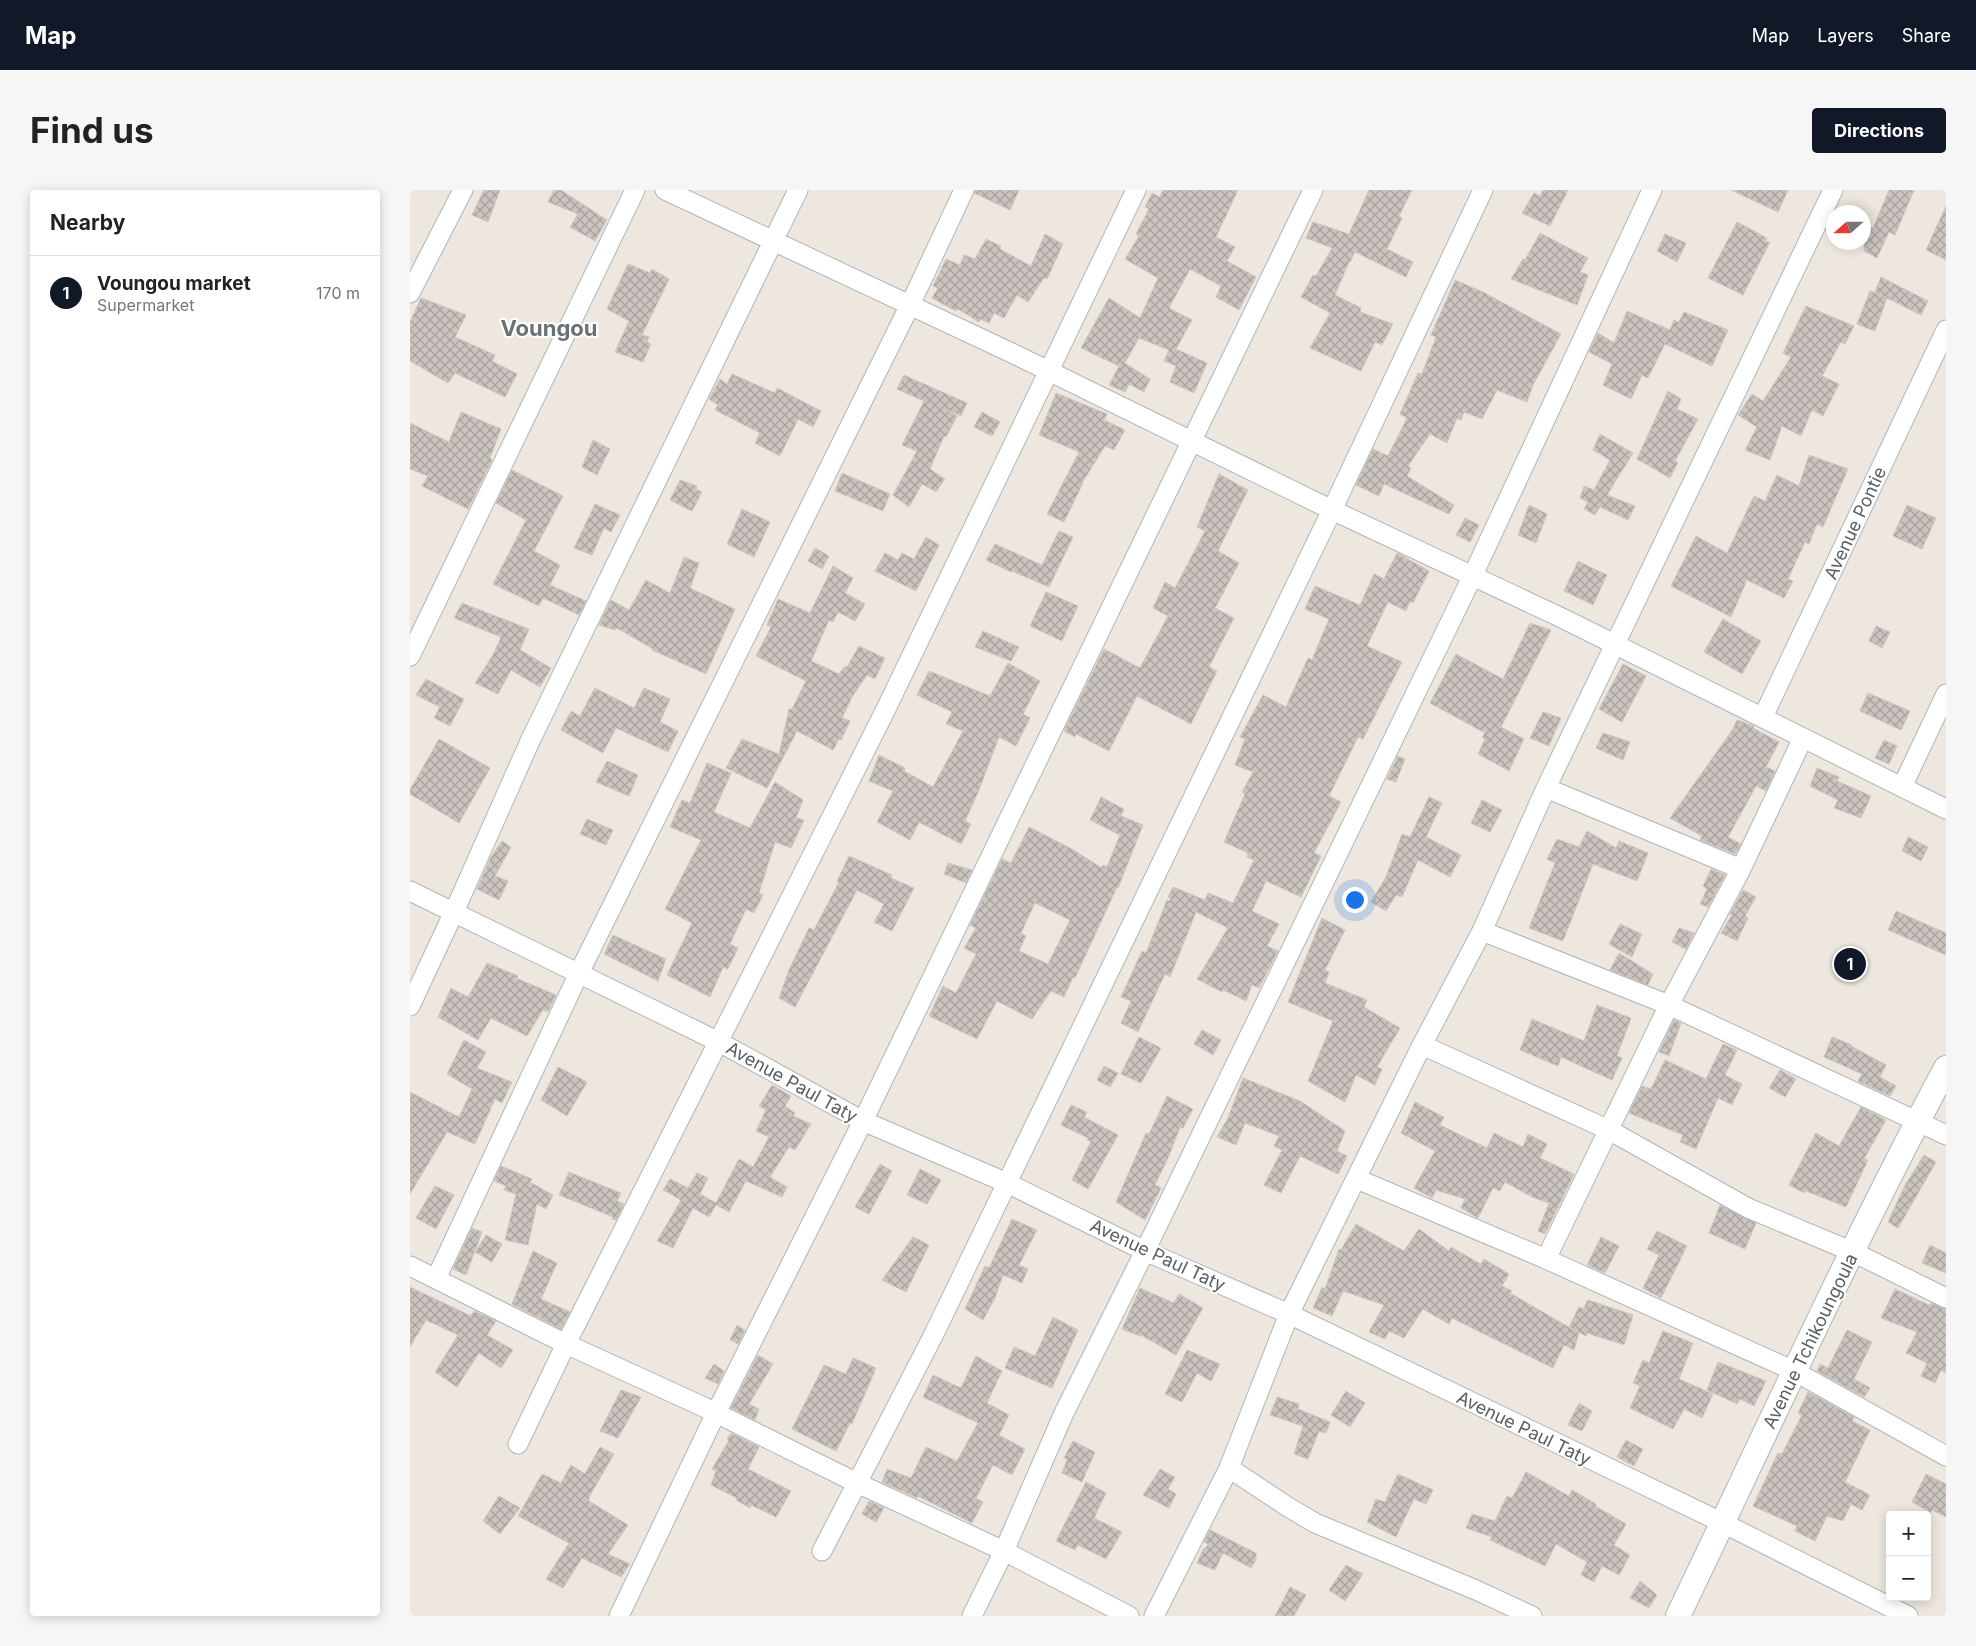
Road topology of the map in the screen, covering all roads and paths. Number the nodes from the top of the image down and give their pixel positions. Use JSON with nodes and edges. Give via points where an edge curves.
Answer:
{"nodes":[{"id":1,"x":463,"y":190,"type":"edge"},
{"id":2,"x":635,"y":190,"type":"edge"},
{"id":3,"x":665,"y":190,"type":"edge"},
{"id":4,"x":798,"y":190,"type":"edge"},
{"id":5,"x":964,"y":190,"type":"edge"},
{"id":6,"x":1136,"y":190,"type":"edge"},
{"id":7,"x":1313,"y":190,"type":"edge"},
{"id":8,"x":1483,"y":190,"type":"edge"},
{"id":9,"x":1652,"y":190,"type":"edge"},
{"id":10,"x":1833,"y":190,"type":"edge"},
{"id":11,"x":773,"y":241,"type":"junction"},
{"id":12,"x":410,"y":293,"type":"edge"},
{"id":13,"x":910,"y":305,"type":"junction"},
{"id":14,"x":1946,"y":330,"type":"edge"},
{"id":15,"x":1049,"y":371,"type":"junction"},
{"id":16,"x":1193,"y":440,"type":"junction"},
{"id":17,"x":1332,"y":510,"type":"junction"},
{"id":18,"x":1473,"y":575,"type":"junction"},
{"id":19,"x":1615,"y":646,"type":"junction"},
{"id":20,"x":410,"y":656,"type":"edge"},
{"id":21,"x":1946,"y":694,"type":"edge"},
{"id":22,"x":1763,"y":717,"type":"junction"},
{"id":23,"x":1803,"y":738,"type":"junction"},
{"id":24,"x":1902,"y":787,"type":"junction"},
{"id":25,"x":1546,"y":788,"type":"junction"},
{"id":26,"x":1946,"y":809,"type":"edge"},
{"id":27,"x":1741,"y":869,"type":"junction"},
{"id":28,"x":410,"y":891,"type":"edge"},
{"id":29,"x":454,"y":912,"type":"junction"},
{"id":30,"x":1482,"y":931,"type":"junction"},
{"id":31,"x":579,"y":973,"type":"junction"},
{"id":32,"x":1670,"y":1005,"type":"junction"},
{"id":33,"x":410,"y":1006,"type":"edge"},
{"id":34,"x":719,"y":1042,"type":"junction"},
{"id":35,"x":1422,"y":1046,"type":"junction"},
{"id":36,"x":1946,"y":1068,"type":"edge"},
{"id":37,"x":863,"y":1121,"type":"junction"},
{"id":38,"x":1917,"y":1122,"type":"junction"},
{"id":39,"x":1609,"y":1130,"type":"junction"},
{"id":40,"x":1946,"y":1135,"type":"edge"},
{"id":41,"x":1357,"y":1179,"type":"junction"},
{"id":42,"x":1007,"y":1183,"type":"junction"},
{"id":43,"x":1145,"y":1251,"type":"junction"},
{"id":44,"x":1853,"y":1252,"type":"junction"},
{"id":45,"x":1546,"y":1259,"type":"junction"},
{"id":46,"x":410,"y":1266,"type":"edge"},
{"id":47,"x":436,"y":1279,"type":"junction"},
{"id":48,"x":1946,"y":1298,"type":"edge"},
{"id":49,"x":1290,"y":1314,"type":"junction"},
{"id":50,"x":566,"y":1344,"type":"junction"},
{"id":51,"x":1794,"y":1371,"type":"junction"},
{"id":52,"x":716,"y":1413,"type":"junction"},
{"id":53,"x":518,"y":1444,"type":"dead end"},
{"id":54,"x":1946,"y":1456,"type":"edge"},
{"id":55,"x":1228,"y":1468,"type":"junction"},
{"id":56,"x":857,"y":1483,"type":"junction"},
{"id":57,"x":1723,"y":1523,"type":"junction"},
{"id":58,"x":822,"y":1551,"type":"dead end"},
{"id":59,"x":1004,"y":1551,"type":"junction"},
{"id":60,"x":619,"y":1616,"type":"edge"},
{"id":61,"x":972,"y":1616,"type":"edge"},
{"id":62,"x":1130,"y":1616,"type":"edge"},
{"id":63,"x":1154,"y":1616,"type":"edge"},
{"id":64,"x":1532,"y":1616,"type":"edge"},
{"id":65,"x":1678,"y":1616,"type":"edge"},
{"id":66,"x":1908,"y":1616,"type":"edge"}],
"edges":[{"from":1,"to":12,"type":"street"},
{"from":2,"to":20,"type":"street"},
{"from":3,"to":11,"type":"street"},
{"from":4,"to":11,"type":"street"},
{"from":5,"to":13,"type":"street"},
{"from":6,"to":15,"type":"street"},
{"from":7,"to":16,"type":"street"},
{"from":8,"to":17,"type":"street"},
{"from":9,"to":18,"type":"street"},
{"from":10,"to":19,"type":"street"},
{"from":11,"to":13,"type":"street"},
{"from":11,"to":29,"type":"street","via":[[530,740]]},
{"from":13,"to":15,"type":"street"},
{"from":13,"to":31,"type":"street"},
{"from":14,"to":22,"type":"street","name":"Avenue Pontie"},
{"from":15,"to":16,"type":"street"},
{"from":15,"to":34,"type":"street","via":[[885,711]]},
{"from":16,"to":17,"type":"street"},
{"from":16,"to":37,"type":"street"},
{"from":17,"to":18,"type":"street"},
{"from":17,"to":42,"type":"street"},
{"from":18,"to":19,"type":"street"},
{"from":18,"to":43,"type":"street"},
{"from":19,"to":22,"type":"street"},
{"from":19,"to":25,"type":"street"},
{"from":21,"to":24,"type":"street"},
{"from":22,"to":23,"type":"street"},
{"from":23,"to":24,"type":"street"},
{"from":23,"to":27,"type":"street"},
{"from":24,"to":26,"type":"street"},
{"from":25,"to":27,"type":"street"},
{"from":25,"to":30,"type":"street"},
{"from":27,"to":32,"type":"street"},
{"from":28,"to":29,"type":"street","name":"Avenue Paul Taty"},
{"from":29,"to":31,"type":"street","name":"Avenue Paul Taty"},
{"from":29,"to":33,"type":"street"},
{"from":30,"to":32,"type":"street"},
{"from":30,"to":35,"type":"street"},
{"from":31,"to":34,"type":"street","name":"Avenue Paul Taty"},
{"from":31,"to":47,"type":"street"},
{"from":32,"to":38,"type":"street"},
{"from":32,"to":39,"type":"street"},
{"from":34,"to":37,"type":"street","name":"Avenue Paul Taty"},
{"from":34,"to":50,"type":"street"},
{"from":35,"to":39,"type":"street"},
{"from":35,"to":41,"type":"street"},
{"from":36,"to":38,"type":"street","name":"Avenue Tchikoungoula"},
{"from":37,"to":42,"type":"street","name":"Avenue Paul Taty"},
{"from":37,"to":52,"type":"street"},
{"from":38,"to":40,"type":"street"},
{"from":38,"to":44,"type":"street","name":"Avenue Tchikoungoula"},
{"from":39,"to":44,"type":"street","via":[[1748,1208]]},
{"from":39,"to":45,"type":"street"},
{"from":41,"to":45,"type":"street"},
{"from":41,"to":49,"type":"street"},
{"from":42,"to":43,"type":"street","name":"Avenue Paul Taty"},
{"from":42,"to":56,"type":"street"},
{"from":43,"to":49,"type":"street","name":"Avenue Paul Taty"},
{"from":43,"to":59,"type":"street","via":[[1064,1413]]},
{"from":44,"to":48,"type":"street"},
{"from":44,"to":51,"type":"street","name":"Avenue Tchikoungoula"},
{"from":45,"to":51,"type":"street"},
{"from":46,"to":47,"type":"street"},
{"from":47,"to":50,"type":"street"},
{"from":49,"to":55,"type":"street"},
{"from":49,"to":57,"type":"street","name":"Avenue Paul Taty"},
{"from":50,"to":52,"type":"street"},
{"from":50,"to":53,"type":"street"},
{"from":51,"to":54,"type":"street"},
{"from":51,"to":57,"type":"street","name":"Avenue Tchikoungoula"},
{"from":52,"to":56,"type":"street"},
{"from":52,"to":60,"type":"street"},
{"from":55,"to":63,"type":"street"},
{"from":55,"to":64,"type":"street","via":[[1315,1523]]},
{"from":56,"to":58,"type":"street"},
{"from":56,"to":59,"type":"street"},
{"from":57,"to":65,"type":"street","name":"Avenue Tchikoungoula"},
{"from":57,"to":66,"type":"street","name":"Avenue Paul Taty"},
{"from":59,"to":61,"type":"street"},
{"from":59,"to":62,"type":"street"}]}
